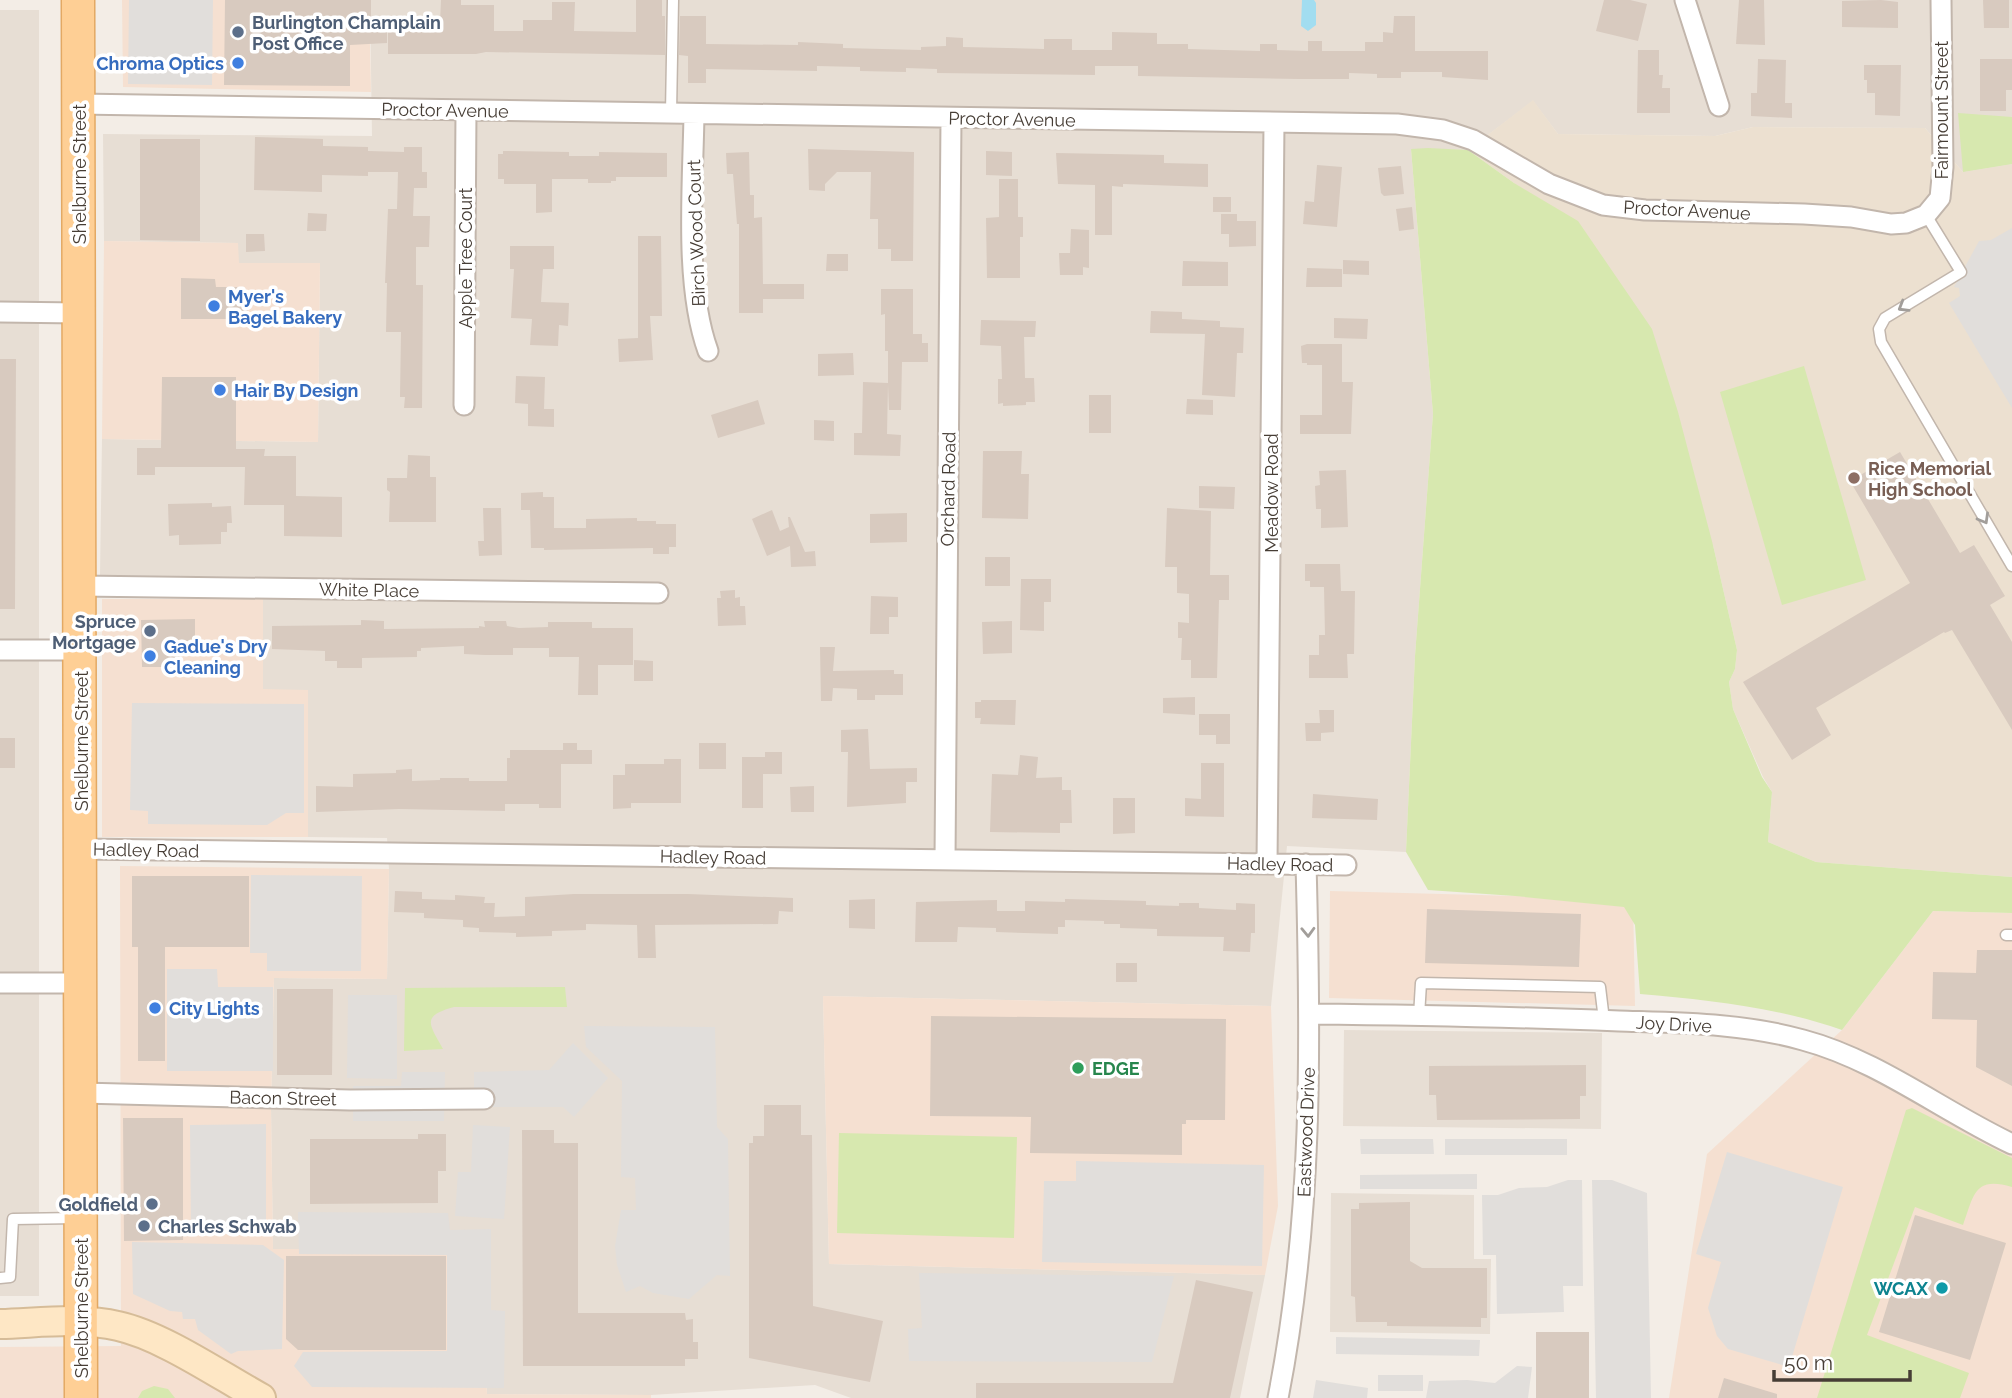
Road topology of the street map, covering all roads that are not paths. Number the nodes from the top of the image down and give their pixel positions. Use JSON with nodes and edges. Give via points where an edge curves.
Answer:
{"nodes":[{"id":1,"x":78,"y":0,"type":"edge"},
{"id":2,"x":673,"y":0,"type":"edge"},
{"id":3,"x":1685,"y":0,"type":"edge"},
{"id":4,"x":1941,"y":0,"type":"edge"},
{"id":5,"x":78,"y":104,"type":"junction"},
{"id":6,"x":1719,"y":106,"type":"dead end"},
{"id":7,"x":466,"y":110,"type":"junction"},
{"id":8,"x":671,"y":113,"type":"junction"},
{"id":9,"x":694,"y":114,"type":"junction"},
{"id":10,"x":951,"y":118,"type":"junction"},
{"id":11,"x":1274,"y":122,"type":"junction"},
{"id":12,"x":1926,"y":215,"type":"junction"},
{"id":13,"x":0,"y":312,"type":"edge"},
{"id":14,"x":79,"y":313,"type":"junction"},
{"id":15,"x":708,"y":351,"type":"dead end"},
{"id":16,"x":464,"y":405,"type":"dead end"},
{"id":17,"x":2012,"y":566,"type":"edge"},
{"id":18,"x":80,"y":586,"type":"junction"},
{"id":19,"x":657,"y":593,"type":"dead end"},
{"id":20,"x":0,"y":650,"type":"edge"},
{"id":21,"x":80,"y":650,"type":"junction"},
{"id":22,"x":81,"y":849,"type":"junction"},
{"id":23,"x":945,"y":860,"type":"junction"},
{"id":24,"x":1267,"y":864,"type":"junction"},
{"id":25,"x":1306,"y":864,"type":"junction"},
{"id":26,"x":1346,"y":865,"type":"dead end"},
{"id":27,"x":0,"y":983,"type":"edge"},
{"id":28,"x":82,"y":983,"type":"junction"},
{"id":29,"x":1310,"y":1014,"type":"junction"},
{"id":30,"x":1419,"y":1016,"type":"junction"},
{"id":31,"x":1604,"y":1020,"type":"junction"},
{"id":32,"x":82,"y":1093,"type":"junction"},
{"id":33,"x":484,"y":1100,"type":"dead end"},
{"id":34,"x":2012,"y":1144,"type":"edge"},
{"id":35,"x":81,"y":1218,"type":"junction"},
{"id":36,"x":0,"y":1278,"type":"edge"},
{"id":37,"x":82,"y":1322,"type":"junction"},
{"id":38,"x":0,"y":1324,"type":"edge"},
{"id":39,"x":82,"y":1398,"type":"edge"},
{"id":40,"x":261,"y":1398,"type":"edge"},
{"id":41,"x":1278,"y":1398,"type":"edge"}],
"edges":[{"from":1,"to":5,"type":"main road","name":"Shelburne Street"},
{"from":2,"to":8,"type":"lane"},
{"from":3,"to":6,"type":"street"},
{"from":4,"to":12,"type":"street","name":"Fairmount Street","via":[[1943,167],[1940,198]]},
{"from":5,"to":7,"type":"street","name":"Proctor Avenue"},
{"from":5,"to":14,"type":"main road","name":"Shelburne Street"},
{"from":7,"to":8,"type":"street","name":"Proctor Avenue"},
{"from":7,"to":16,"type":"street","name":"Apple Tree Court"},
{"from":8,"to":9,"type":"street","name":"Proctor Avenue"},
{"from":9,"to":10,"type":"street","name":"Proctor Avenue"},
{"from":9,"to":15,"type":"street","name":"Birch Wood Court","via":[[695,286]]},
{"from":10,"to":11,"type":"street","name":"Proctor Avenue"},
{"from":10,"to":23,"type":"street","name":"Orchard Road"},
{"from":11,"to":12,"type":"street","name":"Proctor Avenue","via":[[1397,124],[1443,130],[1473,140],[1549,184],[1603,205],[1851,217],[1891,224]]},
{"from":11,"to":24,"type":"street","name":"Meadow Road"},
{"from":12,"to":17,"type":"lane","one_way":true,"via":[[1961,272],[1885,318],[1879,329],[1881,342]]},
{"from":13,"to":14,"type":"street"},
{"from":14,"to":18,"type":"main road","name":"Shelburne Street"},
{"from":18,"to":19,"type":"street","name":"White Place"},
{"from":18,"to":21,"type":"main road","name":"Shelburne Street"},
{"from":20,"to":21,"type":"street"},
{"from":21,"to":22,"type":"main road","name":"Shelburne Street"},
{"from":22,"to":23,"type":"street","name":"Hadley Road"},
{"from":22,"to":28,"type":"main road","name":"Shelburne Street"},
{"from":23,"to":24,"type":"street","name":"Hadley Road"},
{"from":24,"to":25,"type":"street","name":"Hadley Road"},
{"from":25,"to":26,"type":"street","name":"Hadley Road"},
{"from":25,"to":29,"type":"street","name":"Eastwood Drive","one_way":true},
{"from":27,"to":28,"type":"street"},
{"from":28,"to":32,"type":"main road","name":"Shelburne Street"},
{"from":29,"to":30,"type":"street","name":"Joy Drive"},
{"from":29,"to":41,"type":"street","name":"Eastwood Drive","via":[[1303,1212]]},
{"from":30,"to":31,"type":"street","name":"Joy Drive"},
{"from":30,"to":31,"type":"lane","via":[[1421,983],[1600,987]]},
{"from":31,"to":34,"type":"street","name":"Joy Drive","via":[[1745,1028],[1805,1040],[1867,1065]]},
{"from":32,"to":33,"type":"street","name":"Bacon Street"},
{"from":32,"to":35,"type":"main road","name":"Shelburne Street"},
{"from":35,"to":36,"type":"lane","via":[[13,1219],[10,1277]]},
{"from":35,"to":37,"type":"main road","name":"Shelburne Street"},
{"from":37,"to":38,"type":"street"},
{"from":37,"to":39,"type":"main road","name":"Shelburne Street"},
{"from":37,"to":40,"type":"street","via":[[144,1333]]}]}
